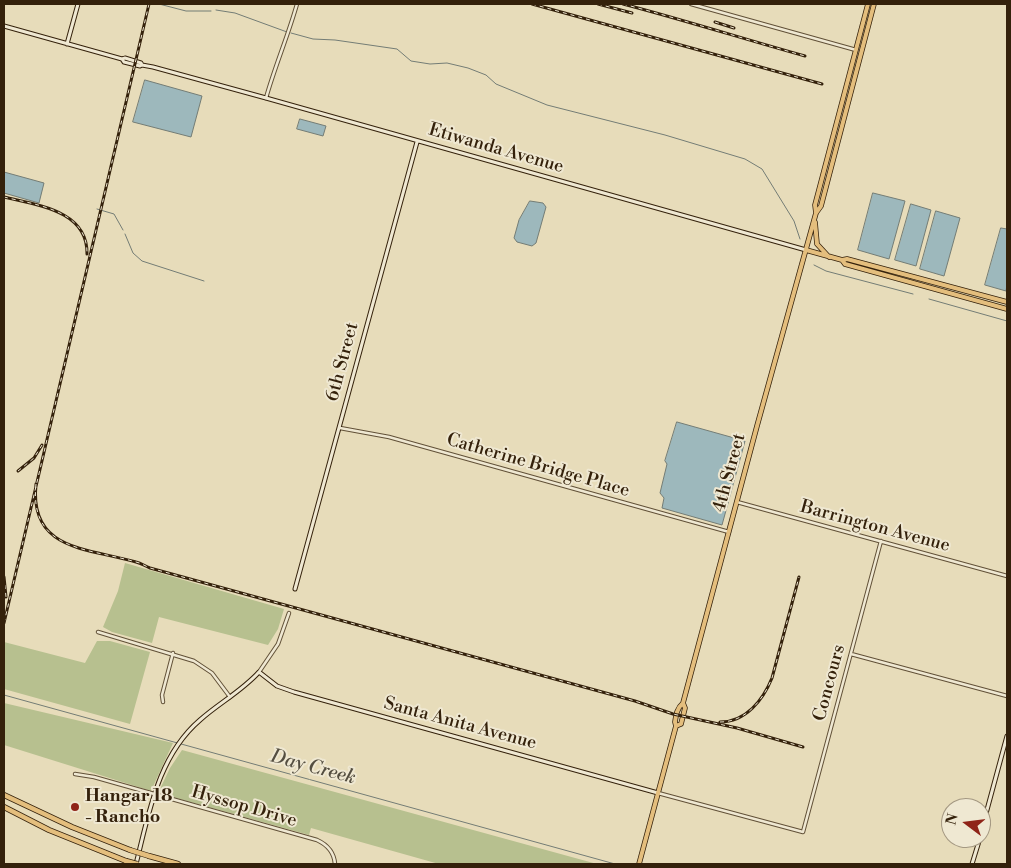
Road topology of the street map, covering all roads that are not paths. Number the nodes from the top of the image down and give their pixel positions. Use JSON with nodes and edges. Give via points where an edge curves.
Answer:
{"nodes":[{"id":1,"x":78,"y":4,"type":"edge"},
{"id":2,"x":297,"y":4,"type":"edge"},
{"id":3,"x":691,"y":4,"type":"edge"},
{"id":4,"x":868,"y":4,"type":"edge"},
{"id":5,"x":874,"y":4,"type":"edge"},
{"id":6,"x":4,"y":26,"type":"edge"},
{"id":7,"x":67,"y":44,"type":"junction"},
{"id":8,"x":857,"y":50,"type":"junction"},
{"id":9,"x":862,"y":51,"type":"junction"},
{"id":10,"x":266,"y":98,"type":"junction"},
{"id":11,"x":417,"y":142,"type":"junction"},
{"id":12,"x":816,"y":213,"type":"junction"},
{"id":13,"x":814,"y":220,"type":"junction"},
{"id":14,"x":806,"y":250,"type":"junction"},
{"id":15,"x":829,"y":256,"type":"junction"},
{"id":16,"x":842,"y":260,"type":"junction"},
{"id":17,"x":1007,"y":302,"type":"edge"},
{"id":18,"x":1007,"y":310,"type":"edge"},
{"id":19,"x":340,"y":428,"type":"junction"},
{"id":20,"x":737,"y":502,"type":"junction"},
{"id":21,"x":729,"y":532,"type":"junction"},
{"id":22,"x":881,"y":541,"type":"junction"},
{"id":23,"x":1007,"y":576,"type":"edge"},
{"id":24,"x":295,"y":589,"type":"dead end"},
{"id":25,"x":289,"y":613,"type":"dead end"},
{"id":26,"x":98,"y":632,"type":"dead end"},
{"id":27,"x":173,"y":653,"type":"junction"},
{"id":28,"x":850,"y":654,"type":"junction"},
{"id":29,"x":259,"y":672,"type":"junction"},
{"id":30,"x":1007,"y":696,"type":"edge"},
{"id":31,"x":230,"y":697,"type":"junction"},
{"id":32,"x":163,"y":702,"type":"dead end"},
{"id":33,"x":1007,"y":736,"type":"edge"},
{"id":34,"x":75,"y":774,"type":"dead end"},
{"id":35,"x":658,"y":793,"type":"junction"},
{"id":36,"x":4,"y":795,"type":"edge"},
{"id":37,"x":154,"y":795,"type":"junction"},
{"id":38,"x":990,"y":798,"type":"edge"},
{"id":39,"x":4,"y":807,"type":"edge"},
{"id":40,"x":977,"y":848,"type":"edge"},
{"id":41,"x":136,"y":864,"type":"edge"},
{"id":42,"x":178,"y":864,"type":"edge"},
{"id":43,"x":335,"y":864,"type":"edge"},
{"id":44,"x":639,"y":864,"type":"edge"},
{"id":45,"x":972,"y":864,"type":"edge"}],
"edges":[{"from":1,"to":7,"type":"street"},
{"from":2,"to":10,"type":"street"},
{"from":3,"to":8,"type":"street"},
{"from":4,"to":8,"type":"main road"},
{"from":5,"to":9,"type":"main road"},
{"from":6,"to":7,"type":"street","name":"Etiwanda Avenue"},
{"from":7,"to":10,"type":"street","name":"Etiwanda Avenue"},
{"from":8,"to":9,"type":"street"},
{"from":8,"to":12,"type":"main road"},
{"from":9,"to":12,"type":"main road","via":[[821,206]]},
{"from":10,"to":11,"type":"street","name":"Etiwanda Avenue"},
{"from":11,"to":14,"type":"street","name":"Etiwanda Avenue"},
{"from":11,"to":19,"type":"street","name":"6th Street"},
{"from":12,"to":13,"type":"main road","name":"4th Street"},
{"from":13,"to":14,"type":"main road","name":"4th Street"},
{"from":13,"to":15,"type":"main road","via":[[816,242]]},
{"from":14,"to":15,"type":"main road","name":"Etiwanda Avenue"},
{"from":14,"to":20,"type":"main road","name":"4th Street"},
{"from":15,"to":16,"type":"main road","name":"Etiwanda Avenue"},
{"from":16,"to":17,"type":"main road","name":"Etiwanda Avenue"},
{"from":16,"to":18,"type":"main road","name":"Etiwanda Avenue","via":[[845,264]]},
{"from":19,"to":21,"type":"street","name":"Catherine Bridge Place","via":[[391,438]]},
{"from":19,"to":24,"type":"street","name":"6th Street"},
{"from":20,"to":21,"type":"main road","name":"4th Street"},
{"from":20,"to":22,"type":"street","name":"Barrington Avenue"},
{"from":21,"to":35,"type":"main road","name":"4th Street","via":[[683,703],[681,724],[676,726]]},
{"from":22,"to":23,"type":"street","name":"Barrington Avenue"},
{"from":22,"to":28,"type":"street","name":"Concours"},
{"from":25,"to":29,"type":"street","via":[[278,644]]},
{"from":26,"to":27,"type":"street"},
{"from":27,"to":31,"type":"street","via":[[204,667]]},
{"from":27,"to":32,"type":"street"},
{"from":28,"to":30,"type":"street"},
{"from":28,"to":35,"type":"street","name":"Concours","via":[[803,832]]},
{"from":29,"to":31,"type":"street"},
{"from":29,"to":35,"type":"street","name":"Santa Anita Avenue","via":[[277,686],[300,694]]},
{"from":31,"to":37,"type":"street","via":[[199,720],[183,737]]},
{"from":33,"to":38,"type":"street"},
{"from":34,"to":37,"type":"street","name":"Hyssop Drive"},
{"from":35,"to":44,"type":"main road","name":"4th Street"},
{"from":36,"to":42,"type":"highway","bridge":true,"via":[[72,827],[130,850]]},
{"from":37,"to":41,"type":"street"},
{"from":37,"to":43,"type":"street","name":"Hyssop Drive","via":[[317,840],[328,846]]},
{"from":39,"to":41,"type":"highway","bridge":true,"via":[[49,830]]},
{"from":40,"to":45,"type":"street"}]}
